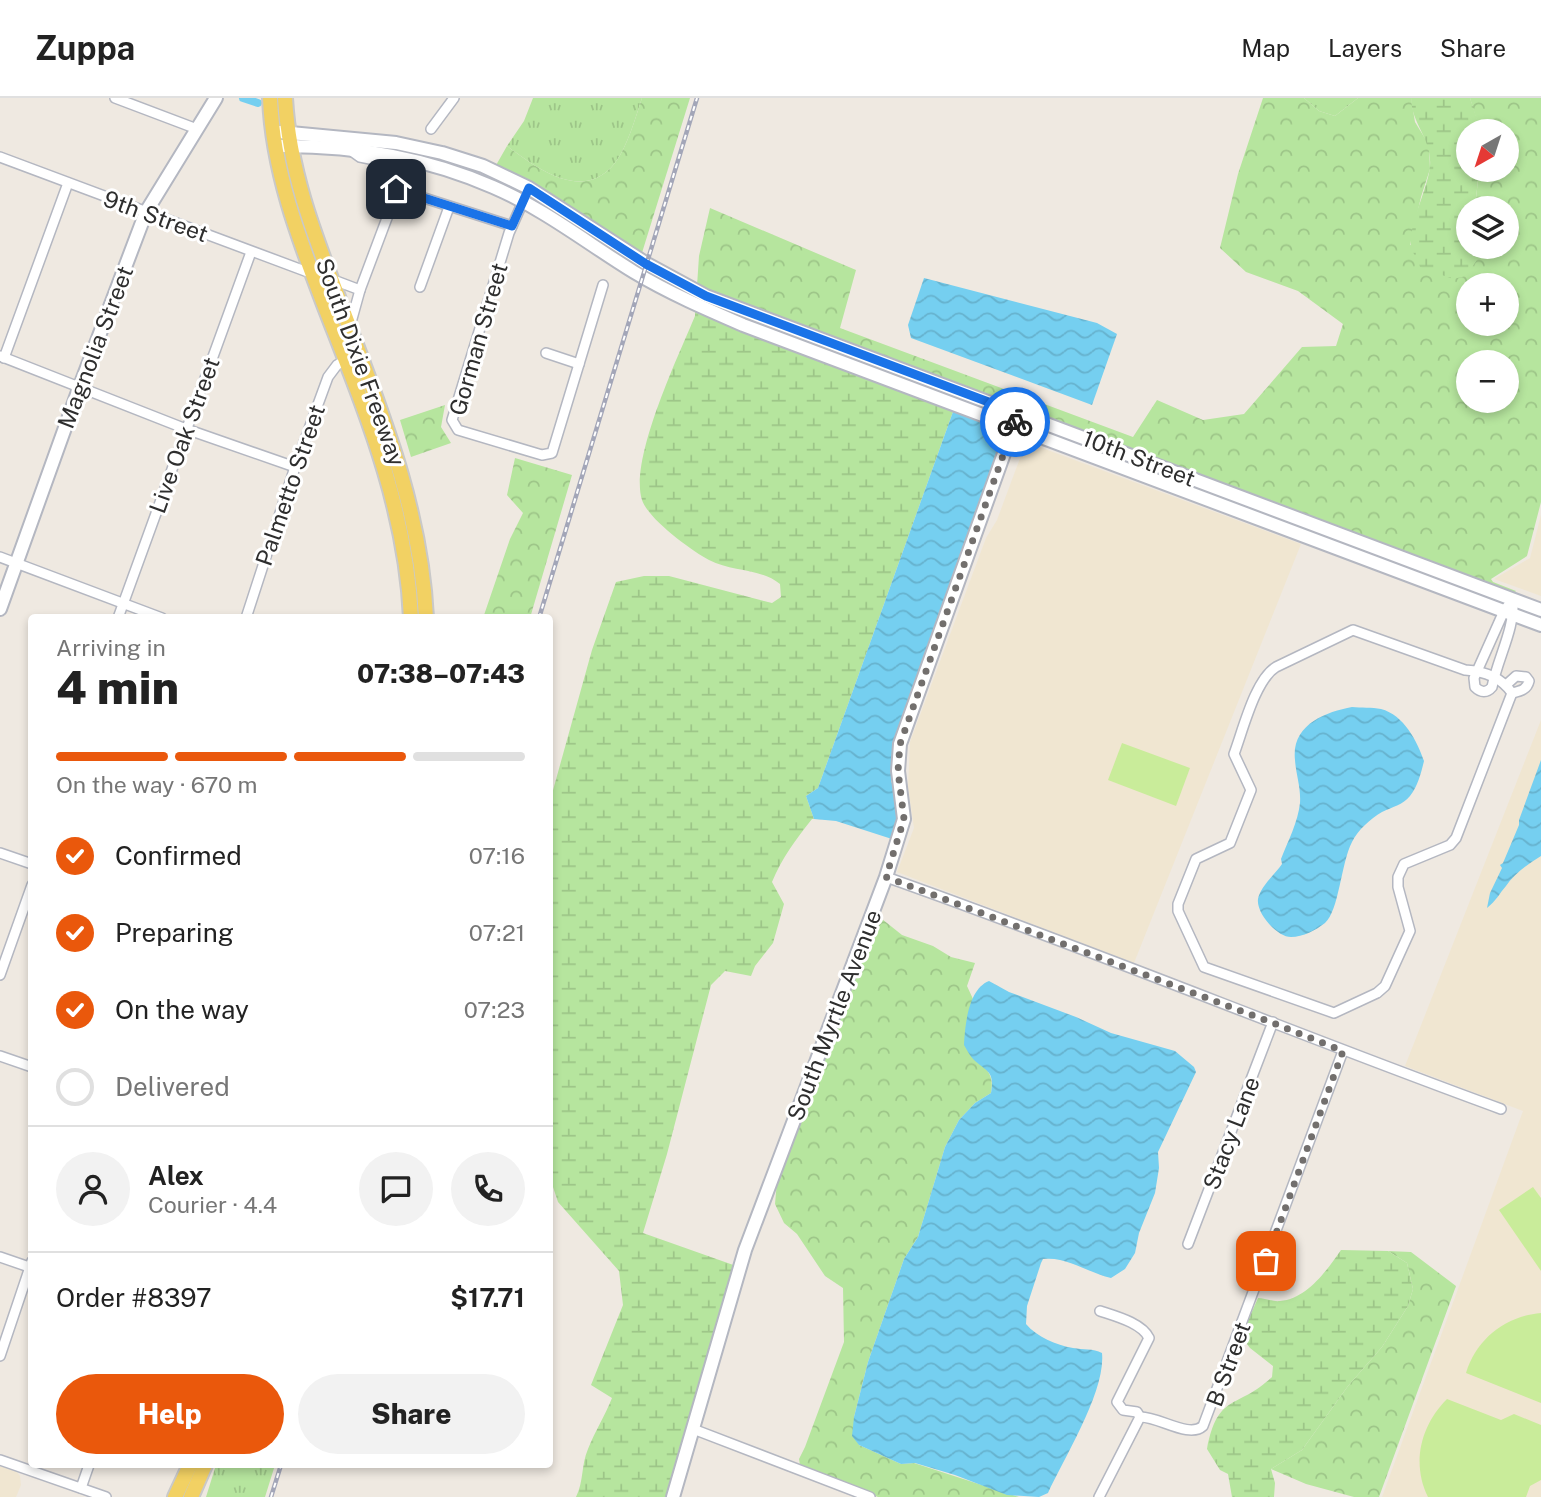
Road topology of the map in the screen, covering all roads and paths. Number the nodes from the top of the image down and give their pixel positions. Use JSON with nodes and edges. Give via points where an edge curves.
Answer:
{"nodes":[{"id":1,"x":115,"y":98,"type":"edge"},
{"id":2,"x":216,"y":98,"type":"edge"},
{"id":3,"x":454,"y":98,"type":"edge"},
{"id":4,"x":278,"y":103,"type":"edge"},
{"id":5,"x":197,"y":129,"type":"junction"},
{"id":6,"x":431,"y":129,"type":"dead end"},
{"id":7,"x":282,"y":139,"type":"junction"},
{"id":8,"x":351,"y":150,"type":"junction"},
{"id":9,"x":0,"y":157,"type":"edge"},
{"id":10,"x":68,"y":183,"type":"junction"},
{"id":11,"x":529,"y":188,"type":"junction"},
{"id":12,"x":396,"y":189,"type":"junction"},
{"id":13,"x":523,"y":202,"type":"junction"},
{"id":14,"x":449,"y":207,"type":"junction"},
{"id":15,"x":146,"y":212,"type":"junction"},
{"id":16,"x":512,"y":226,"type":"junction"},
{"id":17,"x":251,"y":252,"type":"junction"},
{"id":18,"x":618,"y":253,"type":"junction"},
{"id":19,"x":313,"y":274,"type":"junction"},
{"id":20,"x":331,"y":279,"type":"junction"},
{"id":21,"x":603,"y":285,"type":"dead end"},
{"id":22,"x":420,"y":287,"type":"dead end"},
{"id":23,"x":673,"y":287,"type":"junction"},
{"id":24,"x":360,"y":290,"type":"junction"},
{"id":25,"x":349,"y":328,"type":"junction"},
{"id":26,"x":546,"y":353,"type":"dead end"},
{"id":27,"x":2,"y":357,"type":"edge"},
{"id":28,"x":353,"y":357,"type":"junction"},
{"id":29,"x":579,"y":364,"type":"junction"},
{"id":30,"x":80,"y":386,"type":"junction"},
{"id":31,"x":1018,"y":413,"type":"junction"},
{"id":32,"x":1014,"y":426,"type":"junction"},
{"id":33,"x":186,"y":429,"type":"junction"},
{"id":34,"x":295,"y":467,"type":"junction"},
{"id":35,"x":405,"y":512,"type":"junction"},
{"id":36,"x":0,"y":556,"type":"edge"},
{"id":37,"x":414,"y":562,"type":"junction"},
{"id":38,"x":17,"y":563,"type":"junction"},
{"id":39,"x":1513,"y":599,"type":"junction"},
{"id":40,"x":123,"y":603,"type":"junction"},
{"id":41,"x":0,"y":609,"type":"edge"},
{"id":42,"x":1541,"y":610,"type":"edge"},
{"id":43,"x":1509,"y":613,"type":"junction"},
{"id":44,"x":119,"y":614,"type":"edge"},
{"id":45,"x":152,"y":614,"type":"edge"},
{"id":46,"x":247,"y":614,"type":"edge"},
{"id":47,"x":411,"y":614,"type":"edge"},
{"id":48,"x":425,"y":614,"type":"edge"},
{"id":49,"x":1541,"y":625,"type":"edge"},
{"id":50,"x":1490,"y":645,"type":"junction"},
{"id":51,"x":1502,"y":650,"type":"junction"},
{"id":52,"x":1476,"y":671,"type":"junction"},
{"id":53,"x":1494,"y":677,"type":"junction"},
{"id":54,"x":0,"y":853,"type":"edge"},
{"id":55,"x":28,"y":863,"type":"edge"},
{"id":56,"x":886,"y":877,"type":"junction"},
{"id":57,"x":28,"y":896,"type":"edge"},
{"id":58,"x":0,"y":975,"type":"edge"},
{"id":59,"x":1273,"y":1023,"type":"junction"},
{"id":60,"x":1343,"y":1051,"type":"junction"},
{"id":61,"x":0,"y":1056,"type":"edge"},
{"id":62,"x":28,"y":1066,"type":"edge"},
{"id":63,"x":1501,"y":1109,"type":"dead end"},
{"id":64,"x":1188,"y":1244,"type":"dead end"},
{"id":65,"x":0,"y":1257,"type":"edge"},
{"id":66,"x":28,"y":1265,"type":"edge"},
{"id":67,"x":28,"y":1275,"type":"edge"},
{"id":68,"x":1100,"y":1311,"type":"dead end"},
{"id":69,"x":0,"y":1356,"type":"edge"},
{"id":70,"x":1140,"y":1417,"type":"junction"},
{"id":71,"x":693,"y":1429,"type":"junction"},
{"id":72,"x":0,"y":1460,"type":"edge"},
{"id":73,"x":88,"y":1468,"type":"edge"},
{"id":74,"x":189,"y":1468,"type":"edge"},
{"id":75,"x":204,"y":1468,"type":"edge"},
{"id":76,"x":80,"y":1488,"type":"junction"},
{"id":77,"x":106,"y":1497,"type":"edge"},
{"id":78,"x":175,"y":1497,"type":"edge"},
{"id":79,"x":191,"y":1497,"type":"edge"},
{"id":80,"x":673,"y":1497,"type":"edge"},
{"id":81,"x":870,"y":1497,"type":"edge"},
{"id":82,"x":1099,"y":1497,"type":"edge"}],
"edges":[{"from":1,"to":5,"type":"street"},
{"from":2,"to":5,"type":"street","name":"Magnolia Street"},
{"from":3,"to":6,"type":"street"},
{"from":4,"to":7,"type":"main road","name":"South Dixie Freeway"},
{"from":5,"to":15,"type":"street","name":"Magnolia Street"},
{"from":7,"to":8,"type":"street","name":"10th Street"},
{"from":7,"to":11,"type":"street","name":"10th Street","via":[[396,143],[433,150],[483,166]]},
{"from":7,"to":19,"type":"main road","name":"South Dixie Freeway","via":[[287,200]]},
{"from":7,"to":20,"type":"main road","name":"South Dixie Freeway"},
{"from":8,"to":12,"type":"street","via":[[395,167],[399,176]]},
{"from":8,"to":13,"type":"street","name":"10th Street","via":[[444,169]]},
{"from":9,"to":10,"type":"street","name":"9th Street"},
{"from":10,"to":15,"type":"street","name":"9th Street"},
{"from":10,"to":27,"type":"street"},
{"from":11,"to":13,"type":"street","name":"Gorman Street"},
{"from":11,"to":18,"type":"street","name":"10th Street"},
{"from":12,"to":14,"type":"street"},
{"from":12,"to":24,"type":"street"},
{"from":13,"to":16,"type":"street","name":"Gorman Street"},
{"from":13,"to":18,"type":"street","name":"10th Street"},
{"from":14,"to":16,"type":"street"},
{"from":14,"to":22,"type":"street"},
{"from":15,"to":17,"type":"street","name":"9th Street"},
{"from":15,"to":30,"type":"street","name":"Magnolia Street"},
{"from":16,"to":29,"type":"street","name":"Gorman Street","via":[[454,425],[542,455],[552,453]]},
{"from":17,"to":19,"type":"street","name":"9th Street"},
{"from":17,"to":33,"type":"street","name":"Live Oak Street"},
{"from":18,"to":23,"type":"street","name":"10th Street"},
{"from":19,"to":28,"type":"main road","name":"South Dixie Freeway","via":[[337,337]]},
{"from":20,"to":24,"type":"street"},
{"from":20,"to":25,"type":"main road","name":"South Dixie Freeway"},
{"from":21,"to":29,"type":"street","name":"Gorman Street"},
{"from":23,"to":31,"type":"street","name":"10th Street"},
{"from":23,"to":32,"type":"street","name":"10th Street","via":[[743,326]]},
{"from":24,"to":25,"type":"street"},
{"from":25,"to":28,"type":"main road","name":"South Dixie Freeway"},
{"from":26,"to":29,"type":"street"},
{"from":27,"to":30,"type":"street"},
{"from":28,"to":34,"type":"street","name":"Palmetto Street","via":[[337,365],[328,377]]},
{"from":28,"to":35,"type":"main road","name":"South Dixie Freeway","via":[[382,456]]},
{"from":28,"to":35,"type":"main road","name":"South Dixie Freeway","via":[[370,382],[398,460]]},
{"from":30,"to":33,"type":"street"},
{"from":30,"to":38,"type":"street","name":"Magnolia Street"},
{"from":31,"to":32,"type":"street","name":"South Myrtle Avenue"},
{"from":31,"to":39,"type":"street","name":"10th Street"},
{"from":32,"to":43,"type":"street","name":"10th Street"},
{"from":32,"to":56,"type":"street","name":"South Myrtle Avenue","via":[[900,744],[904,819]]},
{"from":33,"to":34,"type":"street"},
{"from":33,"to":40,"type":"street","name":"Live Oak Street"},
{"from":34,"to":46,"type":"street","name":"Palmetto Street"},
{"from":35,"to":37,"type":"main road","name":"South Dixie Freeway"},
{"from":36,"to":38,"type":"street"},
{"from":37,"to":47,"type":"main road","name":"South Dixie Freeway"},
{"from":37,"to":48,"type":"main road","name":"South Dixie Freeway"},
{"from":38,"to":40,"type":"street"},
{"from":38,"to":41,"type":"street","name":"Magnolia Street"},
{"from":39,"to":42,"type":"street","name":"10th Street"},
{"from":39,"to":43,"type":"street"},
{"from":40,"to":44,"type":"street","name":"Live Oak Street"},
{"from":40,"to":45,"type":"street"},
{"from":43,"to":49,"type":"street","name":"10th Street"},
{"from":43,"to":50,"type":"street"},
{"from":43,"to":51,"type":"street"},
{"from":50,"to":51,"type":"street"},
{"from":50,"to":52,"type":"street"},
{"from":51,"to":53,"type":"street"},
{"from":52,"to":53,"type":"street"},
{"from":52,"to":53,"type":"street","via":[[1474,684],[1480,691],[1491,688]]},
{"from":52,"to":53,"type":"street","via":[[1353,630],[1270,671],[1261,681],[1234,754],[1251,790],[1230,843],[1196,859],[1179,898],[1178,911],[1204,967],[1331,1013],[1381,991],[1410,931],[1398,887],[1400,870],[1456,838],[1509,689]]},
{"from":54,"to":55,"type":"street"},
{"from":56,"to":59,"type":"street"},
{"from":56,"to":71,"type":"street","name":"South Myrtle Avenue","via":[[744,1250]]},
{"from":57,"to":58,"type":"street"},
{"from":59,"to":60,"type":"street"},
{"from":59,"to":64,"type":"street","name":"Stacy Lane"},
{"from":60,"to":63,"type":"street"},
{"from":60,"to":70,"type":"street","name":"B Street","via":[[1208,1418],[1199,1430],[1191,1431]]},
{"from":61,"to":62,"type":"street"},
{"from":65,"to":66,"type":"street"},
{"from":67,"to":69,"type":"street"},
{"from":68,"to":70,"type":"street","via":[[1148,1336],[1117,1402]]},
{"from":70,"to":82,"type":"street"},
{"from":71,"to":80,"type":"street","name":"South Myrtle Avenue"},
{"from":71,"to":81,"type":"street"},
{"from":72,"to":76,"type":"street"},
{"from":73,"to":76,"type":"street"},
{"from":74,"to":78,"type":"main road"},
{"from":75,"to":79,"type":"main road"},
{"from":76,"to":77,"type":"street"}]}
